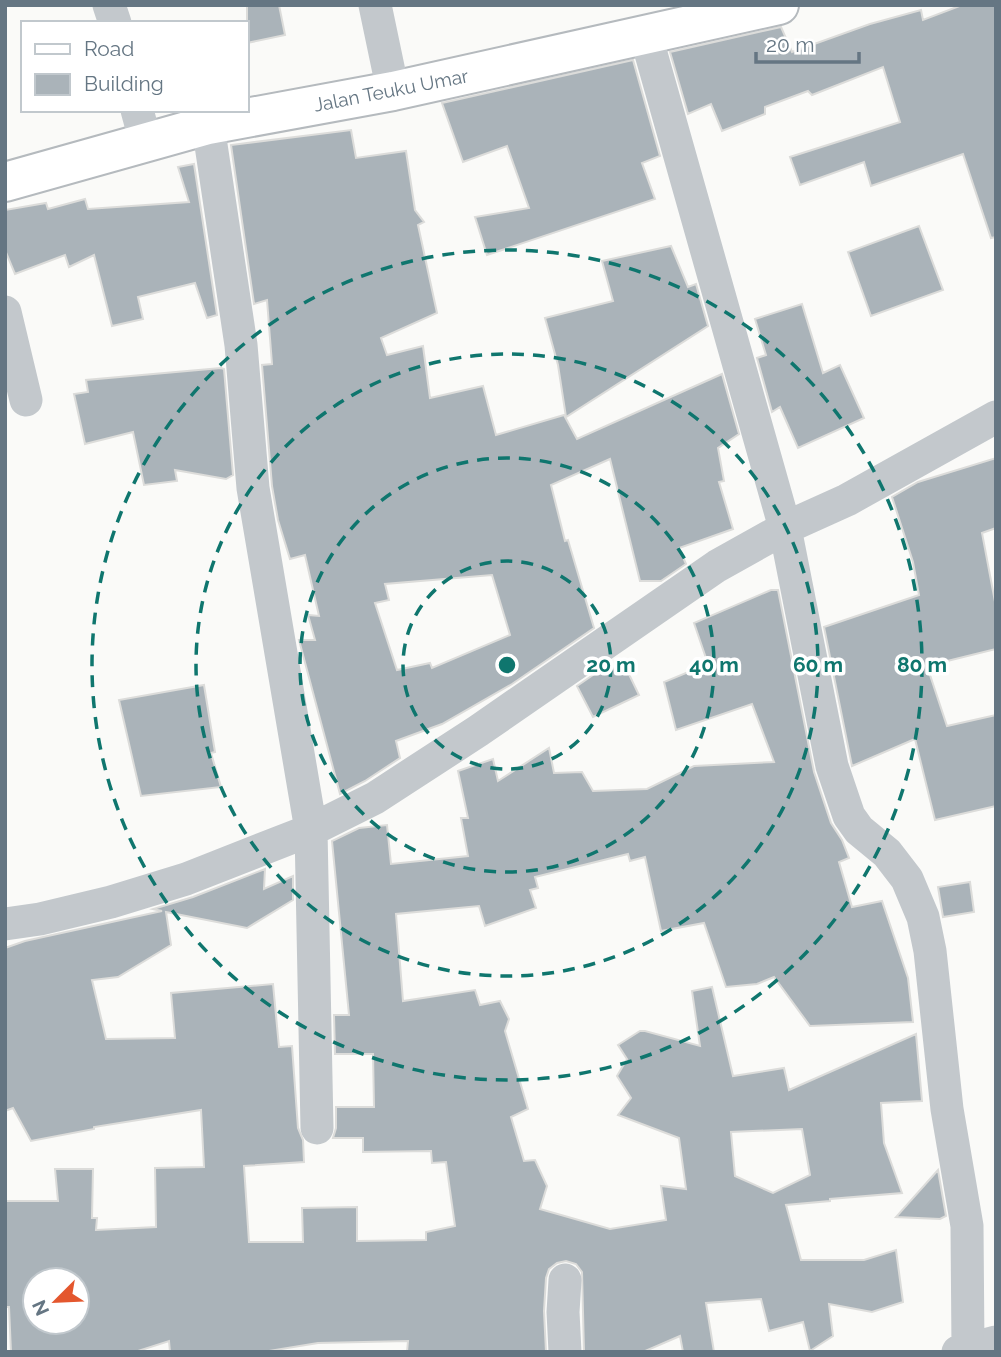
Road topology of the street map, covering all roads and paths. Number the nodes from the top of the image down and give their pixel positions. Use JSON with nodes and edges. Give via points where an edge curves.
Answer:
{"nodes":[{"id":1,"x":375,"y":5,"type":"edge"},
{"id":2,"x":757,"y":8,"type":"edge"},
{"id":3,"x":646,"y":36,"type":"junction"},
{"id":4,"x":393,"y":91,"type":"junction"},
{"id":5,"x":208,"y":125,"type":"junction"},
{"id":6,"x":141,"y":126,"type":"edge"},
{"id":7,"x":5,"y":182,"type":"edge"},
{"id":8,"x":5,"y":312,"type":"edge"},
{"id":9,"x":26,"y":400,"type":"dead end"},
{"id":10,"x":996,"y":417,"type":"edge"},
{"id":11,"x":785,"y":528,"type":"junction"},
{"id":12,"x":312,"y":830,"type":"junction"},
{"id":13,"x":5,"y":923,"type":"edge"},
{"id":14,"x":317,"y":1128,"type":"dead end"},
{"id":15,"x":565,"y":1280,"type":"dead end"},
{"id":16,"x":974,"y":1348,"type":"edge"},
{"id":17,"x":565,"y":1352,"type":"edge"}],
"edges":[{"from":1,"to":4,"type":"street"},
{"from":2,"to":3,"type":"main road","name":"Jalan Teuku Umar"},
{"from":3,"to":4,"type":"main road","name":"Jalan Teuku Umar"},
{"from":3,"to":11,"type":"street"},
{"from":4,"to":5,"type":"main road","name":"Jalan Teuku Umar"},
{"from":5,"to":6,"type":"main road","name":"Jalan Teuku Umar"},
{"from":5,"to":12,"type":"street","via":[[242,345],[253,488]]},
{"from":6,"to":7,"type":"main road","name":"Jalan Teuku Umar"},
{"from":8,"to":9,"type":"street"},
{"from":10,"to":11,"type":"street","via":[[847,500]]},
{"from":11,"to":12,"type":"street","via":[[717,566],[375,798]]},
{"from":11,"to":16,"type":"street","via":[[832,766],[849,816],[907,879],[923,917],[967,1226]]},
{"from":12,"to":13,"type":"street","via":[[186,879],[111,902]]},
{"from":12,"to":14,"type":"street"},
{"from":15,"to":17,"type":"street"}]}
